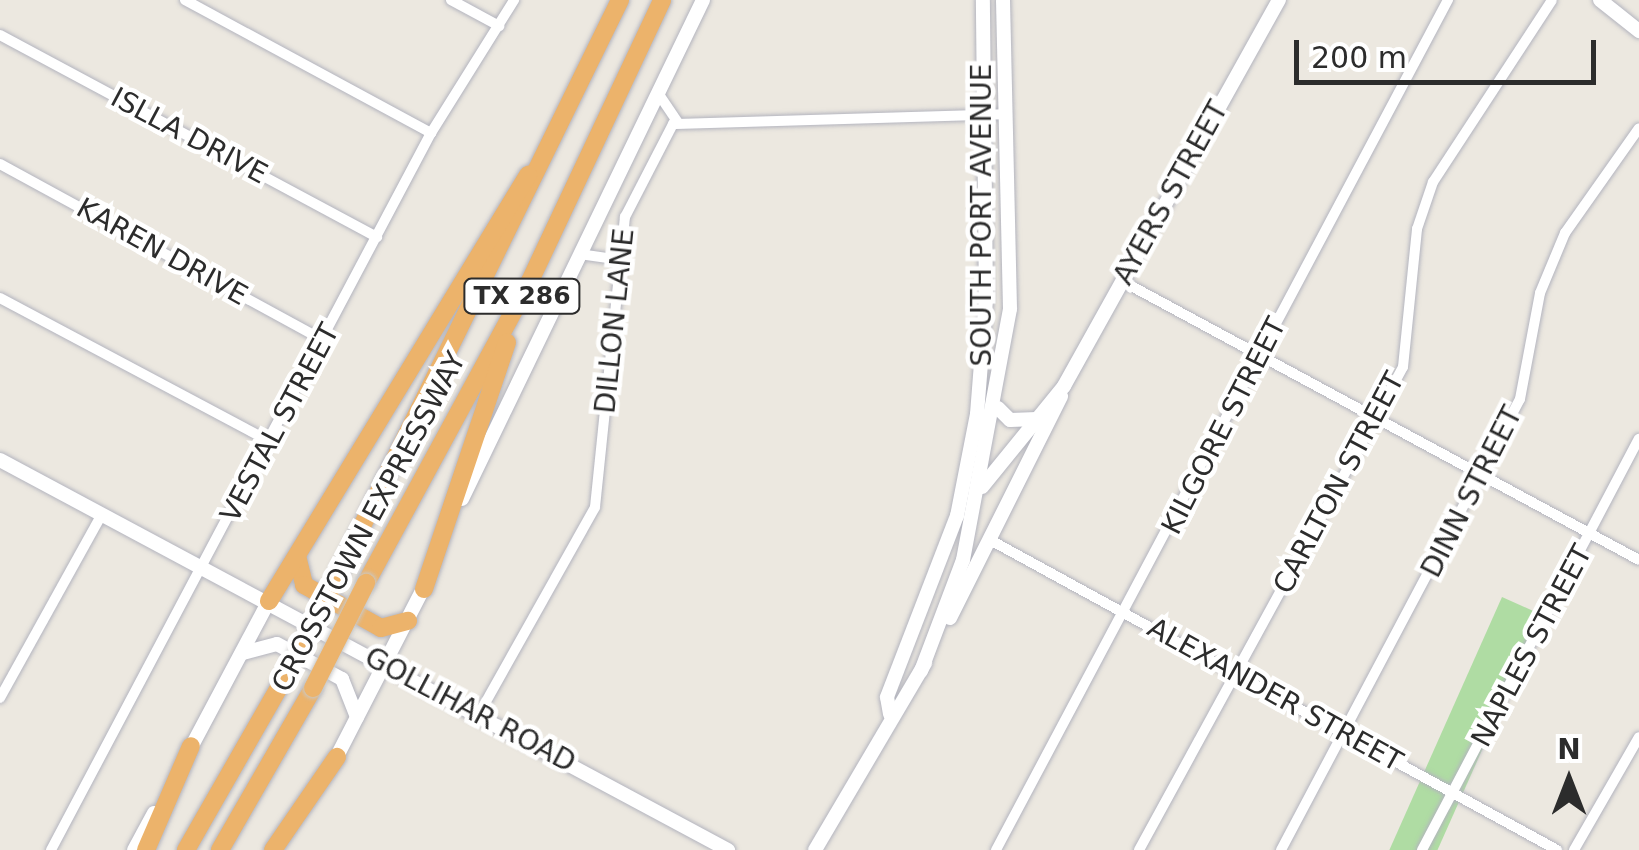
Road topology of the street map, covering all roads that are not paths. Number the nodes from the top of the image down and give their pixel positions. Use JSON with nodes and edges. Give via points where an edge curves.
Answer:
{"nodes":[{"id":1,"x":185,"y":0,"type":"edge"},
{"id":2,"x":451,"y":0,"type":"edge"},
{"id":3,"x":514,"y":0,"type":"edge"},
{"id":4,"x":620,"y":0,"type":"edge"},
{"id":5,"x":662,"y":0,"type":"edge"},
{"id":6,"x":676,"y":0,"type":"edge"},
{"id":7,"x":704,"y":0,"type":"edge"},
{"id":8,"x":983,"y":0,"type":"edge"},
{"id":9,"x":1003,"y":0,"type":"edge"},
{"id":10,"x":1278,"y":0,"type":"edge"},
{"id":11,"x":1448,"y":0,"type":"edge"},
{"id":12,"x":1552,"y":0,"type":"edge"},
{"id":13,"x":1600,"y":0,"type":"edge"},
{"id":14,"x":500,"y":26,"type":"junction"},
{"id":15,"x":1639,"y":31,"type":"edge"},
{"id":16,"x":0,"y":34,"type":"edge"},
{"id":17,"x":637,"y":52,"type":"junction"},
{"id":18,"x":658,"y":92,"type":"junction"},
{"id":19,"x":574,"y":104,"type":"junction"},
{"id":20,"x":984,"y":114,"type":"junction"},
{"id":21,"x":1007,"y":114,"type":"junction"},
{"id":22,"x":677,"y":120,"type":"junction"},
{"id":23,"x":1639,"y":128,"type":"edge"},
{"id":24,"x":432,"y":134,"type":"junction"},
{"id":25,"x":1,"y":169,"type":"edge"},
{"id":26,"x":377,"y":237,"type":"junction"},
{"id":27,"x":578,"y":254,"type":"junction"},
{"id":28,"x":621,"y":260,"type":"junction"},
{"id":29,"x":530,"y":281,"type":"junction"},
{"id":30,"x":1122,"y":281,"type":"junction"},
{"id":31,"x":0,"y":298,"type":"edge"},
{"id":32,"x":324,"y":340,"type":"junction"},
{"id":33,"x":1260,"y":354,"type":"junction"},
{"id":34,"x":1064,"y":386,"type":"junction"},
{"id":35,"x":998,"y":408,"type":"junction"},
{"id":36,"x":1374,"y":417,"type":"junction"},
{"id":37,"x":1037,"y":418,"type":"junction"},
{"id":38,"x":1639,"y":439,"type":"edge"},
{"id":39,"x":270,"y":442,"type":"junction"},
{"id":40,"x":0,"y":460,"type":"edge"},
{"id":41,"x":1483,"y":477,"type":"junction"},
{"id":42,"x":971,"y":490,"type":"junction"},
{"id":43,"x":102,"y":514,"type":"junction"},
{"id":44,"x":1592,"y":535,"type":"junction"},
{"id":45,"x":992,"y":541,"type":"junction"},
{"id":46,"x":297,"y":556,"type":"junction"},
{"id":47,"x":1639,"y":560,"type":"edge"},
{"id":48,"x":204,"y":566,"type":"junction"},
{"id":49,"x":424,"y":589,"type":"junction"},
{"id":50,"x":269,"y":601,"type":"junction"},
{"id":51,"x":1126,"y":614,"type":"junction"},
{"id":52,"x":408,"y":621,"type":"junction"},
{"id":53,"x":243,"y":654,"type":"junction"},
{"id":54,"x":386,"y":665,"type":"junction"},
{"id":55,"x":921,"y":671,"type":"junction"},
{"id":56,"x":1236,"y":675,"type":"junction"},
{"id":57,"x":0,"y":698,"type":"edge"},
{"id":58,"x":479,"y":714,"type":"junction"},
{"id":59,"x":890,"y":714,"type":"junction"},
{"id":60,"x":357,"y":718,"type":"junction"},
{"id":61,"x":1344,"y":733,"type":"junction"},
{"id":62,"x":1639,"y":737,"type":"edge"},
{"id":63,"x":191,"y":746,"type":"junction"},
{"id":64,"x":337,"y":757,"type":"junction"},
{"id":65,"x":1452,"y":793,"type":"junction"},
{"id":66,"x":51,"y":850,"type":"edge"},
{"id":67,"x":134,"y":850,"type":"edge"},
{"id":68,"x":146,"y":850,"type":"edge"},
{"id":69,"x":186,"y":850,"type":"edge"},
{"id":70,"x":220,"y":850,"type":"edge"},
{"id":71,"x":273,"y":850,"type":"edge"},
{"id":72,"x":281,"y":850,"type":"edge"},
{"id":73,"x":728,"y":850,"type":"edge"},
{"id":74,"x":815,"y":850,"type":"edge"},
{"id":75,"x":996,"y":850,"type":"edge"},
{"id":76,"x":1139,"y":850,"type":"edge"},
{"id":77,"x":1281,"y":850,"type":"edge"},
{"id":78,"x":1422,"y":850,"type":"edge"},
{"id":79,"x":1558,"y":850,"type":"edge"},
{"id":80,"x":1574,"y":850,"type":"edge"}],
"edges":[{"from":1,"to":24,"type":"street"},
{"from":2,"to":14,"type":"street"},
{"from":3,"to":14,"type":"street","name":"VESTAL STREET"},
{"from":4,"to":19,"type":"highway","name":"CROSSTOWN EXPRESSWAY","number":"TX 286"},
{"from":5,"to":17,"type":"highway","name":"CROSSTOWN EXPRESSWAY","number":"TX 286"},
{"from":6,"to":17,"type":"highway"},
{"from":7,"to":18,"type":"main road"},
{"from":8,"to":20,"type":"main road","name":"SOUTH PORT AVENUE"},
{"from":9,"to":21,"type":"main road","name":"SOUTH PORT AVENUE"},
{"from":10,"to":30,"type":"main road","name":"AYERS STREET"},
{"from":11,"to":33,"type":"street","name":"KILGORE STREET"},
{"from":12,"to":36,"type":"street","name":"CARLTON STREET","via":[[1433,182],[1417,228],[1403,367]]},
{"from":13,"to":15,"type":"main road"},
{"from":14,"to":24,"type":"street","name":"VESTAL STREET"},
{"from":16,"to":26,"type":"street","name":"ISLLA DRIVE"},
{"from":17,"to":29,"type":"highway","name":"CROSSTOWN EXPRESSWAY","number":"TX 286"},
{"from":18,"to":22,"type":"street"},
{"from":18,"to":27,"type":"main road"},
{"from":19,"to":46,"type":"highway"},
{"from":19,"to":69,"type":"highway","name":"CROSSTOWN EXPRESSWAY","number":"TX 286","bridge":true,"via":[[287,674]]},
{"from":20,"to":21,"type":"street"},
{"from":20,"to":22,"type":"street"},
{"from":20,"to":42,"type":"main road","name":"SOUTH PORT AVENUE","via":[[985,337]]},
{"from":21,"to":35,"type":"main road","name":"SOUTH PORT AVENUE","via":[[1010,309]]},
{"from":22,"to":28,"type":"street","name":"DILLON LANE","via":[[628,207]]},
{"from":23,"to":41,"type":"street","name":"DINN STREET","via":[[1565,232],[1540,293],[1520,400]]},
{"from":24,"to":26,"type":"street","name":"VESTAL STREET"},
{"from":25,"to":32,"type":"street","name":"KAREN DRIVE"},
{"from":26,"to":32,"type":"street","name":"VESTAL STREET"},
{"from":27,"to":28,"type":"street"},
{"from":27,"to":49,"type":"main road"},
{"from":28,"to":58,"type":"street","name":"DILLON LANE","via":[[594,506]]},
{"from":29,"to":49,"type":"highway"},
{"from":29,"to":70,"type":"highway","name":"CROSSTOWN EXPRESSWAY","number":"TX 286","bridge":true},
{"from":30,"to":33,"type":"street"},
{"from":30,"to":34,"type":"main road","name":"AYERS STREET"},
{"from":31,"to":39,"type":"street"},
{"from":32,"to":39,"type":"street","name":"VESTAL STREET"},
{"from":33,"to":36,"type":"street"},
{"from":33,"to":51,"type":"street","name":"KILGORE STREET"},
{"from":34,"to":37,"type":"main road","name":"AYERS STREET"},
{"from":34,"to":45,"type":"main road","name":"AYERS STREET"},
{"from":35,"to":37,"type":"main road","via":[[1010,420]]},
{"from":35,"to":42,"type":"main road","name":"SOUTH PORT AVENUE"},
{"from":36,"to":41,"type":"street"},
{"from":36,"to":56,"type":"street","name":"CARLTON STREET"},
{"from":37,"to":42,"type":"main road","name":"AYERS STREET"},
{"from":38,"to":44,"type":"street","name":"NAPLES STREET"},
{"from":39,"to":48,"type":"street","name":"VESTAL STREET"},
{"from":40,"to":43,"type":"main road","name":"GOLLIHAR ROAD"},
{"from":41,"to":44,"type":"street"},
{"from":41,"to":61,"type":"street","name":"DINN STREET"},
{"from":42,"to":55,"type":"main road","name":"SOUTH PORT AVENUE"},
{"from":42,"to":59,"type":"main road","name":"AYERS STREET","via":[[887,698]]},
{"from":43,"to":48,"type":"main road","name":"GOLLIHAR ROAD"},
{"from":43,"to":57,"type":"street"},
{"from":44,"to":47,"type":"street"},
{"from":44,"to":65,"type":"street","name":"NAPLES STREET"},
{"from":45,"to":51,"type":"street","name":"ALEXANDER STREET"},
{"from":45,"to":55,"type":"main road","name":"AYERS STREET"},
{"from":46,"to":50,"type":"highway"},
{"from":46,"to":52,"type":"highway","via":[[304,585],[381,628]]},
{"from":48,"to":50,"type":"main road","name":"GOLLIHAR ROAD"},
{"from":48,"to":66,"type":"street","name":"VESTAL STREET"},
{"from":49,"to":52,"type":"main road"},
{"from":50,"to":53,"type":"main road","name":"CROSSTOWN EXPRESSWAY"},
{"from":50,"to":54,"type":"main road","name":"GOLLIHAR ROAD"},
{"from":51,"to":56,"type":"street","name":"ALEXANDER STREET"},
{"from":51,"to":75,"type":"street","name":"KILGORE STREET"},
{"from":52,"to":54,"type":"main road"},
{"from":53,"to":60,"type":"main road","via":[[277,644],[342,679]]},
{"from":53,"to":63,"type":"main road","name":"CROSSTOWN EXPRESSWAY"},
{"from":54,"to":58,"type":"main road","name":"GOLLIHAR ROAD"},
{"from":54,"to":60,"type":"main road"},
{"from":55,"to":59,"type":"main road","name":"AYERS STREET","via":[[905,705]]},
{"from":56,"to":61,"type":"street","name":"ALEXANDER STREET"},
{"from":56,"to":76,"type":"street","name":"CARLTON STREET"},
{"from":58,"to":73,"type":"main road","name":"GOLLIHAR ROAD"},
{"from":59,"to":74,"type":"main road","name":"AYERS STREET"},
{"from":60,"to":64,"type":"main road"},
{"from":61,"to":65,"type":"street","name":"ALEXANDER STREET"},
{"from":61,"to":77,"type":"street","name":"DINN STREET"},
{"from":62,"to":80,"type":"street"},
{"from":63,"to":67,"type":"main road","name":"CROSSTOWN EXPRESSWAY"},
{"from":63,"to":68,"type":"highway"},
{"from":64,"to":71,"type":"highway"},
{"from":64,"to":72,"type":"main road"},
{"from":65,"to":78,"type":"street","name":"NAPLES STREET"},
{"from":65,"to":79,"type":"street","name":"ALEXANDER STREET"}]}
